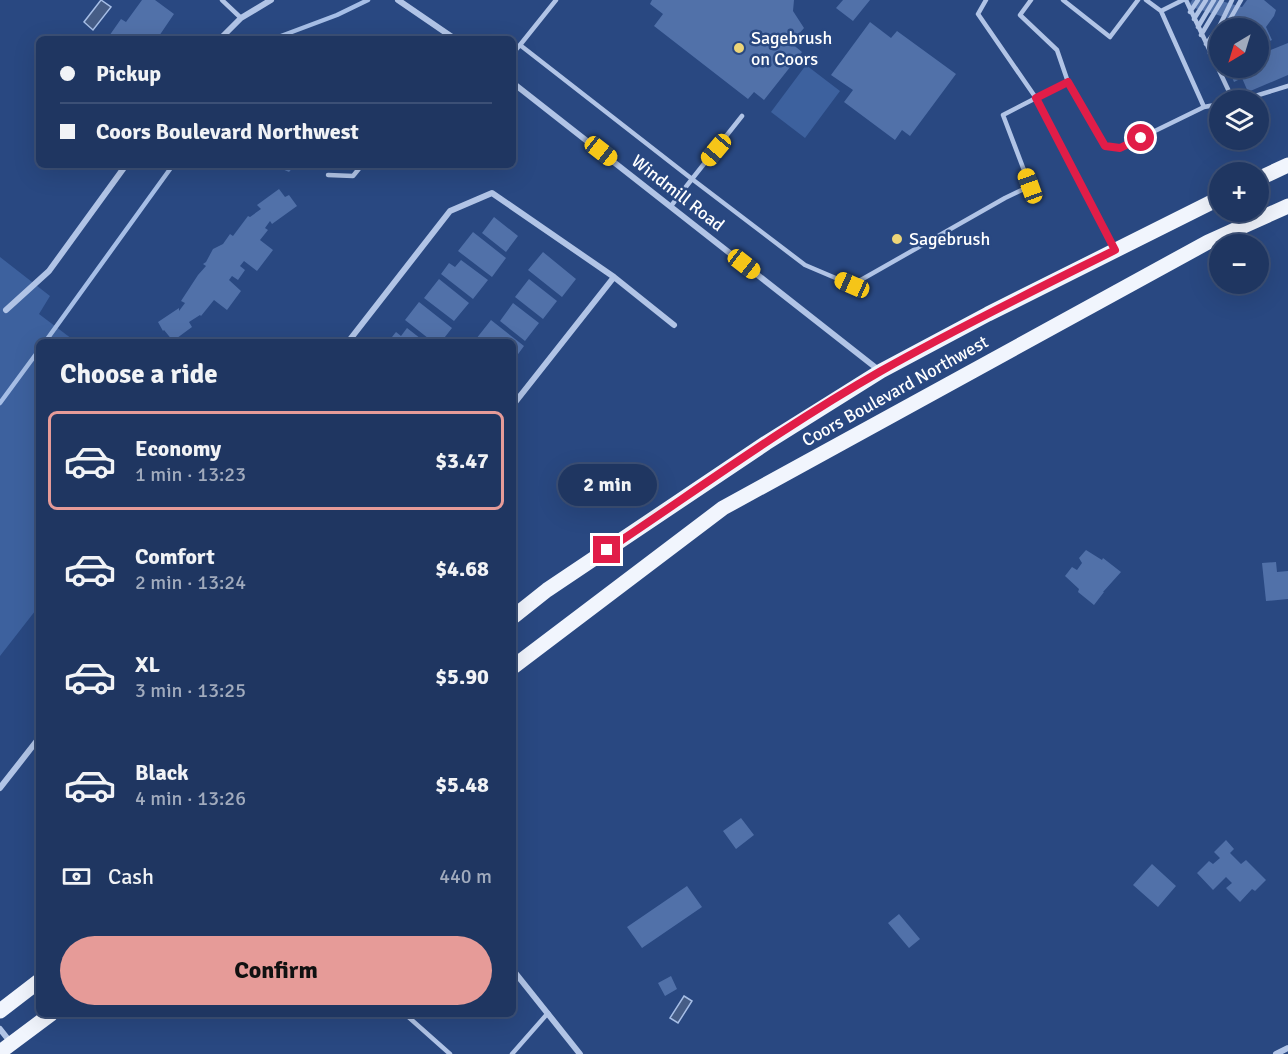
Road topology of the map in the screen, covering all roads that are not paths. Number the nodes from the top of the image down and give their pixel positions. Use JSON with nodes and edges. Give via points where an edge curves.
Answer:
{"nodes":[{"id":1,"x":222,"y":0,"type":"edge"},
{"id":2,"x":271,"y":0,"type":"edge"},
{"id":3,"x":398,"y":0,"type":"edge"},
{"id":4,"x":556,"y":0,"type":"edge"},
{"id":5,"x":986,"y":0,"type":"edge"},
{"id":6,"x":1031,"y":0,"type":"edge"},
{"id":7,"x":1063,"y":0,"type":"edge"},
{"id":8,"x":1138,"y":0,"type":"edge"},
{"id":9,"x":1146,"y":0,"type":"edge"},
{"id":10,"x":1185,"y":0,"type":"edge"},
{"id":11,"x":1198,"y":0,"type":"edge"},
{"id":12,"x":1206,"y":0,"type":"edge"},
{"id":13,"x":1214,"y":0,"type":"edge"},
{"id":14,"x":1222,"y":0,"type":"edge"},
{"id":15,"x":1232,"y":0,"type":"edge"},
{"id":16,"x":1241,"y":0,"type":"edge"},
{"id":17,"x":1161,"y":11,"type":"junction"},
{"id":18,"x":1190,"y":12,"type":"junction"},
{"id":19,"x":241,"y":18,"type":"junction"},
{"id":20,"x":1231,"y":18,"type":"edge"},
{"id":21,"x":1194,"y":19,"type":"junction"},
{"id":22,"x":1197,"y":27,"type":"junction"},
{"id":23,"x":1201,"y":35,"type":"junction"},
{"id":24,"x":223,"y":36,"type":"edge"},
{"id":25,"x":451,"y":36,"type":"edge"},
{"id":26,"x":1206,"y":44,"type":"junction"},
{"id":27,"x":520,"y":45,"type":"junction"},
{"id":28,"x":516,"y":50,"type":"edge"},
{"id":29,"x":1209,"y":51,"type":"edge"},
{"id":30,"x":1068,"y":82,"type":"junction"},
{"id":31,"x":516,"y":85,"type":"edge"},
{"id":32,"x":1288,"y":86,"type":"edge"},
{"id":33,"x":1269,"y":92,"type":"edge"},
{"id":34,"x":1036,"y":98,"type":"junction"},
{"id":35,"x":1209,"y":106,"type":"edge"},
{"id":36,"x":1204,"y":107,"type":"junction"},
{"id":37,"x":742,"y":116,"type":"dead end"},
{"id":38,"x":1288,"y":165,"type":"edge"},
{"id":39,"x":124,"y":168,"type":"edge"},
{"id":40,"x":360,"y":168,"type":"edge"},
{"id":41,"x":1269,"y":174,"type":"edge"},
{"id":42,"x":328,"y":175,"type":"dead end"},
{"id":43,"x":692,"y":179,"type":"junction"},
{"id":44,"x":1209,"y":203,"type":"edge"},
{"id":45,"x":670,"y":206,"type":"junction"},
{"id":46,"x":1288,"y":206,"type":"edge"},
{"id":47,"x":1115,"y":250,"type":"junction"},
{"id":48,"x":614,"y":277,"type":"junction"},
{"id":49,"x":6,"y":310,"type":"dead end"},
{"id":50,"x":674,"y":325,"type":"dead end"},
{"id":51,"x":350,"y":339,"type":"edge"},
{"id":52,"x":880,"y":371,"type":"junction"},
{"id":53,"x":516,"y":401,"type":"edge"},
{"id":54,"x":516,"y":615,"type":"edge"},
{"id":55,"x":516,"y":665,"type":"edge"},
{"id":56,"x":36,"y":742,"type":"edge"},
{"id":57,"x":0,"y":788,"type":"edge"},
{"id":58,"x":516,"y":974,"type":"edge"},
{"id":59,"x":36,"y":983,"type":"edge"},
{"id":60,"x":0,"y":1011,"type":"edge"},
{"id":61,"x":548,"y":1013,"type":"junction"},
{"id":62,"x":47,"y":1017,"type":"edge"},
{"id":63,"x":408,"y":1017,"type":"edge"},
{"id":64,"x":0,"y":1029,"type":"edge"},
{"id":65,"x":6,"y":1048,"type":"edge"},
{"id":66,"x":1288,"y":1048,"type":"edge"},
{"id":67,"x":450,"y":1054,"type":"edge"},
{"id":68,"x":512,"y":1054,"type":"edge"},
{"id":69,"x":580,"y":1054,"type":"edge"},
{"id":70,"x":1276,"y":1054,"type":"edge"}],
"edges":[{"from":1,"to":19,"type":"lane"},
{"from":2,"to":19,"type":"street"},
{"from":3,"to":25,"type":"street"},
{"from":4,"to":27,"type":"lane"},
{"from":5,"to":34,"type":"lane","via":[[978,14]]},
{"from":6,"to":30,"type":"lane","via":[[1020,15],[1057,50]]},
{"from":7,"to":8,"type":"lane","via":[[1110,37]]},
{"from":9,"to":17,"type":"lane"},
{"from":10,"to":17,"type":"lane"},
{"from":10,"to":18,"type":"lane"},
{"from":11,"to":18,"type":"lane"},
{"from":12,"to":21,"type":"lane"},
{"from":13,"to":22,"type":"lane"},
{"from":14,"to":23,"type":"lane"},
{"from":15,"to":26,"type":"lane"},
{"from":16,"to":20,"type":"lane"},
{"from":17,"to":36,"type":"lane"},
{"from":18,"to":21,"type":"lane"},
{"from":19,"to":24,"type":"street"},
{"from":21,"to":22,"type":"lane"},
{"from":22,"to":23,"type":"lane"},
{"from":23,"to":26,"type":"lane"},
{"from":26,"to":29,"type":"lane"},
{"from":27,"to":28,"type":"lane"},
{"from":27,"to":43,"type":"lane"},
{"from":30,"to":34,"type":"lane"},
{"from":30,"to":36,"type":"lane","via":[[1105,146],[1120,148]]},
{"from":31,"to":45,"type":"street","name":"Windmill Road"},
{"from":32,"to":33,"type":"lane"},
{"from":34,"to":43,"type":"lane","via":[[1003,115],[1030,186],[852,285],[805,265]]},
{"from":34,"to":47,"type":"lane"},
{"from":35,"to":36,"type":"lane"},
{"from":37,"to":43,"type":"lane"},
{"from":38,"to":41,"type":"main road"},
{"from":39,"to":49,"type":"street","via":[[48,271]]},
{"from":40,"to":42,"type":"lane","via":[[353,176]]},
{"from":43,"to":45,"type":"lane"},
{"from":44,"to":47,"type":"main road","name":"Coors Boulevard Northwest"},
{"from":45,"to":52,"type":"street","name":"Windmill Road"},
{"from":46,"to":55,"type":"main road","name":"Coors Boulevard Northwest","via":[[1208,242],[723,508]]},
{"from":47,"to":52,"type":"main road","name":"Coors Boulevard Northwest"},
{"from":48,"to":50,"type":"street"},
{"from":48,"to":51,"type":"street","via":[[492,193],[450,211]]},
{"from":48,"to":53,"type":"street"},
{"from":52,"to":54,"type":"main road","name":"Coors Boulevard Northwest","via":[[756,450]]},
{"from":56,"to":57,"type":"street"},
{"from":58,"to":61,"type":"street"},
{"from":59,"to":60,"type":"main road"},
{"from":61,"to":68,"type":"lane"},
{"from":61,"to":69,"type":"street"},
{"from":62,"to":65,"type":"main road"},
{"from":63,"to":67,"type":"lane"},
{"from":64,"to":65,"type":"street"},
{"from":66,"to":70,"type":"street"}]}
